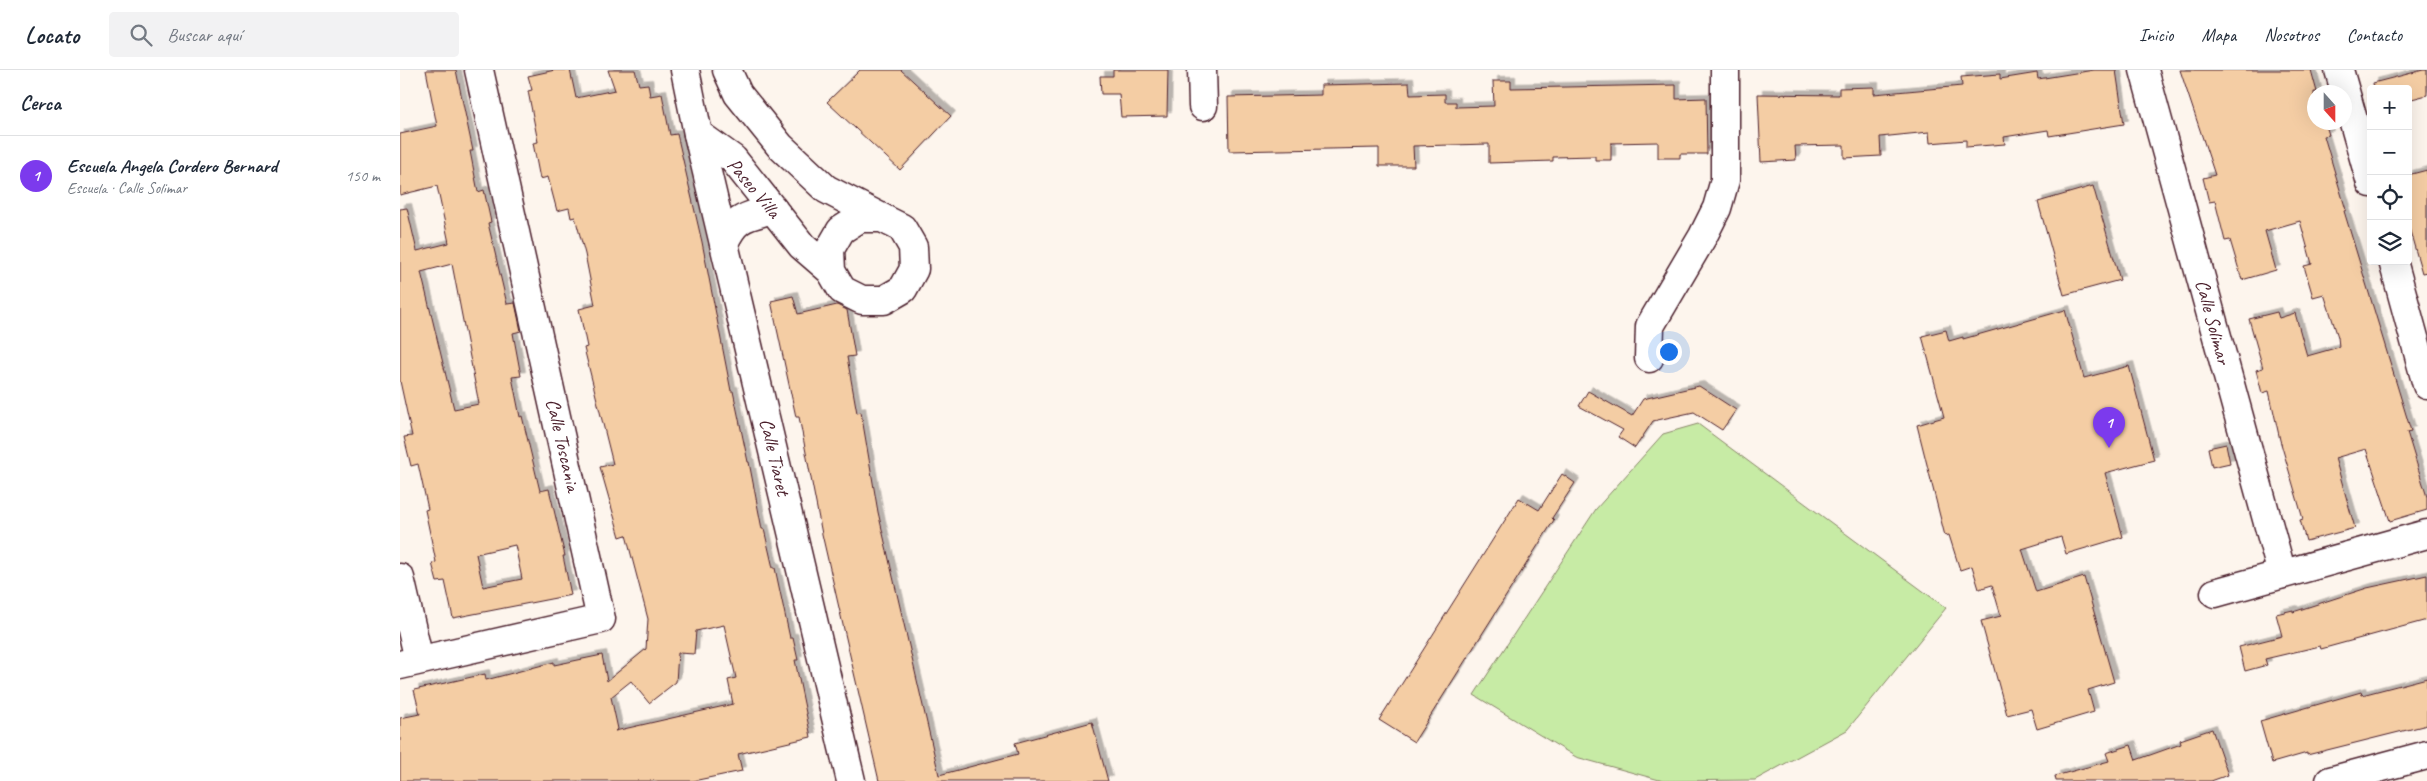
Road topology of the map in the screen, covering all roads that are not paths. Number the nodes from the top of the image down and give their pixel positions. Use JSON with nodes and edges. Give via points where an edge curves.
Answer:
{"nodes":[{"id":1,"x":479,"y":70,"type":"edge"},
{"id":2,"x":685,"y":70,"type":"edge"},
{"id":3,"x":727,"y":70,"type":"edge"},
{"id":4,"x":1202,"y":70,"type":"edge"},
{"id":5,"x":1725,"y":70,"type":"edge"},
{"id":6,"x":2144,"y":70,"type":"edge"},
{"id":7,"x":2339,"y":70,"type":"edge"},
{"id":8,"x":1203,"y":106,"type":"dead end"},
{"id":9,"x":698,"y":134,"type":"junction"},
{"id":10,"x":2369,"y":175,"type":"edge"},
{"id":11,"x":773,"y":209,"type":"junction"},
{"id":12,"x":882,"y":218,"type":"junction"},
{"id":13,"x":724,"y":244,"type":"junction"},
{"id":14,"x":2393,"y":265,"type":"edge"},
{"id":15,"x":831,"y":271,"type":"junction"},
{"id":16,"x":1649,"y":358,"type":"dead end"},
{"id":17,"x":2427,"y":385,"type":"edge"},
{"id":18,"x":2427,"y":534,"type":"edge"},
{"id":19,"x":2282,"y":574,"type":"junction"},
{"id":20,"x":400,"y":578,"type":"edge"},
{"id":21,"x":2215,"y":592,"type":"dead end"},
{"id":22,"x":409,"y":662,"type":"edge"},
{"id":23,"x":2427,"y":755,"type":"edge"},
{"id":24,"x":851,"y":781,"type":"edge"},
{"id":25,"x":2331,"y":781,"type":"edge"}],
"edges":[{"from":1,"to":22,"type":"street","name":"Calle Toscania","via":[[601,619]]},
{"from":2,"to":9,"type":"street"},
{"from":3,"to":12,"type":"street","name":"Paseo Villa","via":[[738,94],[780,146],[826,189]]},
{"from":4,"to":8,"type":"street"},
{"from":5,"to":16,"type":"street","via":[[1725,180],[1717,208],[1703,236],[1650,326]]},
{"from":6,"to":19,"type":"street","name":"Calle Solimar"},
{"from":7,"to":10,"type":"street"},
{"from":9,"to":11,"type":"street","name":"Paseo Villa","via":[[732,159]]},
{"from":9,"to":13,"type":"street","name":"Calle Tiaret"},
{"from":11,"to":13,"type":"street","via":[[745,217],[732,227]]},
{"from":11,"to":15,"type":"street","name":"Paseo Villa","via":[[802,246]]},
{"from":12,"to":15,"type":"street","via":[[860,218],[841,230],[830,249]]},
{"from":12,"to":15,"type":"street","name":"Paseo Villa","via":[[902,228],[913,247],[914,269],[903,288],[884,300],[862,300],[842,290]]},
{"from":13,"to":24,"type":"street","name":"Calle Tiaret"},
{"from":14,"to":17,"type":"street"},
{"from":18,"to":19,"type":"street"},
{"from":19,"to":21,"type":"street"},
{"from":20,"to":22,"type":"street"},
{"from":23,"to":25,"type":"street"}]}
